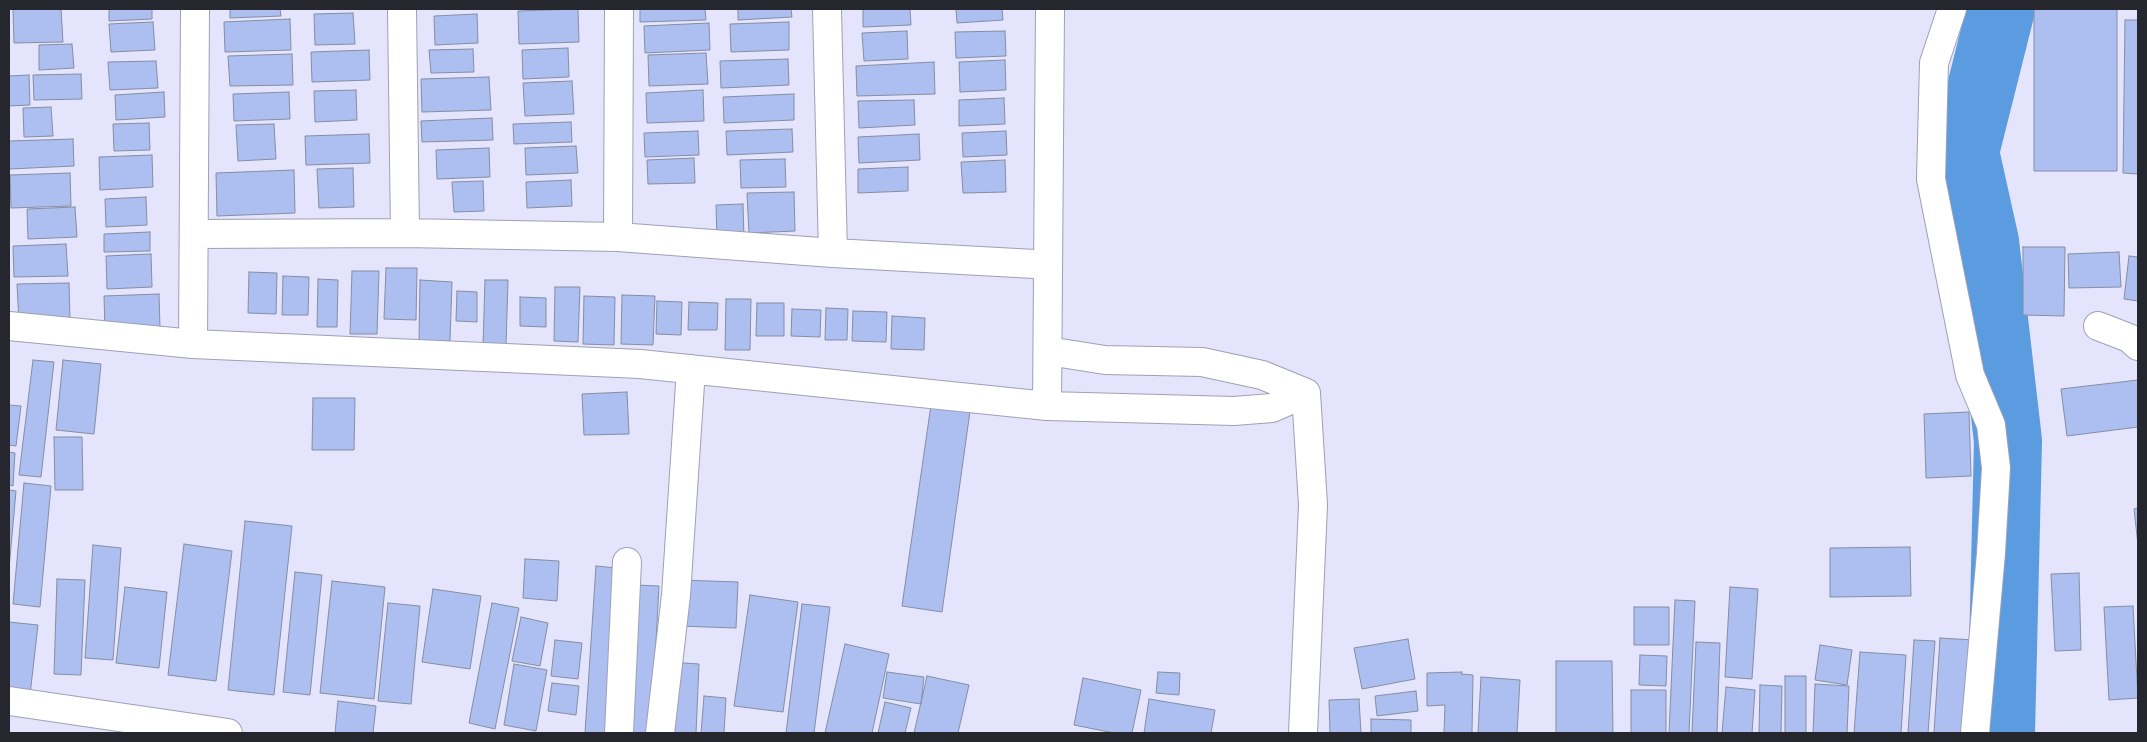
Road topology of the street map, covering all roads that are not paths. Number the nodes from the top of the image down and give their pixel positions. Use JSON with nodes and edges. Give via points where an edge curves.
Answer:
{"nodes":[{"id":1,"x":195,"y":9,"type":"edge"},
{"id":2,"x":402,"y":9,"type":"edge"},
{"id":3,"x":619,"y":9,"type":"edge"},
{"id":4,"x":827,"y":9,"type":"edge"},
{"id":5,"x":1050,"y":9,"type":"edge"},
{"id":6,"x":1952,"y":9,"type":"edge"},
{"id":7,"x":405,"y":233,"type":"junction"},
{"id":8,"x":194,"y":234,"type":"junction"},
{"id":9,"x":618,"y":237,"type":"junction"},
{"id":10,"x":834,"y":253,"type":"junction"},
{"id":11,"x":1048,"y":267,"type":"junction"},
{"id":12,"x":9,"y":326,"type":"edge"},
{"id":13,"x":2098,"y":326,"type":"dead end"},
{"id":14,"x":192,"y":344,"type":"junction"},
{"id":15,"x":2138,"y":346,"type":"edge"},
{"id":16,"x":1048,"y":351,"type":"junction"},
{"id":17,"x":691,"y":369,"type":"junction"},
{"id":18,"x":1306,"y":393,"type":"junction"},
{"id":19,"x":1047,"y":406,"type":"junction"},
{"id":20,"x":627,"y":562,"type":"dead end"},
{"id":21,"x":9,"y":701,"type":"edge"},
{"id":22,"x":103,"y":724,"type":"edge"},
{"id":23,"x":228,"y":733,"type":"edge"},
{"id":24,"x":619,"y":733,"type":"edge"},
{"id":25,"x":660,"y":733,"type":"edge"},
{"id":26,"x":1303,"y":733,"type":"edge"},
{"id":27,"x":1975,"y":733,"type":"edge"}],
"edges":[{"from":1,"to":8,"type":"street"},
{"from":2,"to":7,"type":"street"},
{"from":3,"to":9,"type":"street"},
{"from":4,"to":10,"type":"street"},
{"from":5,"to":11,"type":"street"},
{"from":6,"to":27,"type":"street","via":[[1934,63],[1931,179],[1970,375],[1991,425],[1996,468]]},
{"from":7,"to":8,"type":"street"},
{"from":7,"to":9,"type":"street"},
{"from":8,"to":14,"type":"street"},
{"from":9,"to":10,"type":"street"},
{"from":10,"to":11,"type":"street"},
{"from":11,"to":16,"type":"street"},
{"from":12,"to":14,"type":"street"},
{"from":13,"to":15,"type":"street","via":[[2129,338]]},
{"from":14,"to":17,"type":"street","via":[[630,363]]},
{"from":16,"to":18,"type":"street","via":[[1105,360],[1202,362],[1262,376]]},
{"from":16,"to":19,"type":"street"},
{"from":17,"to":19,"type":"street"},
{"from":17,"to":25,"type":"street","via":[[676,595]]},
{"from":18,"to":19,"type":"street","via":[[1272,408],[1234,411]]},
{"from":18,"to":26,"type":"street","via":[[1313,505]]},
{"from":20,"to":24,"type":"street"},
{"from":21,"to":22,"type":"street"},
{"from":22,"to":23,"type":"street"}]}
